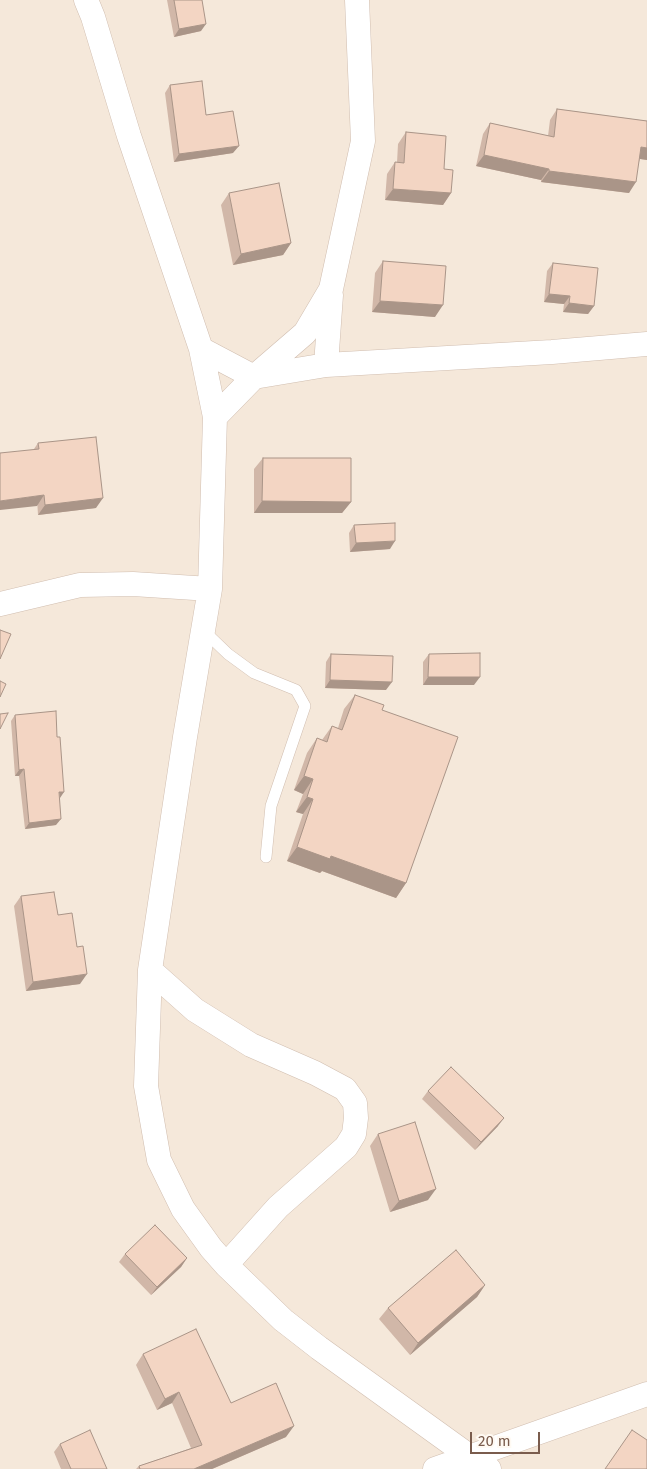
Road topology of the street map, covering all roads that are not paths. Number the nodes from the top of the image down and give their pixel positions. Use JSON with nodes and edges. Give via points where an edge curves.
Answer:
{"nodes":[{"id":1,"x":86,"y":0,"type":"edge"},
{"id":2,"x":357,"y":0,"type":"edge"},
{"id":3,"x":331,"y":289,"type":"junction"},
{"id":4,"x":647,"y":344,"type":"edge"},
{"id":5,"x":201,"y":349,"type":"junction"},
{"id":6,"x":326,"y":365,"type":"junction"},
{"id":7,"x":254,"y":377,"type":"junction"},
{"id":8,"x":214,"y":417,"type":"junction"},
{"id":9,"x":210,"y":589,"type":"junction"},
{"id":10,"x":0,"y":604,"type":"edge"},
{"id":11,"x":203,"y":630,"type":"junction"},
{"id":12,"x":266,"y":857,"type":"dead end"},
{"id":13,"x":150,"y":970,"type":"junction"},
{"id":14,"x":226,"y":1265,"type":"junction"},
{"id":15,"x":647,"y":1394,"type":"edge"},
{"id":16,"x":469,"y":1456,"type":"junction"},
{"id":17,"x":436,"y":1469,"type":"edge"},
{"id":18,"x":489,"y":1469,"type":"edge"}],
"edges":[{"from":1,"to":5,"type":"street"},
{"from":2,"to":3,"type":"street","via":[[363,141]]},
{"from":3,"to":6,"type":"street"},
{"from":3,"to":7,"type":"street","via":[[305,333]]},
{"from":4,"to":6,"type":"street"},
{"from":5,"to":7,"type":"street"},
{"from":5,"to":8,"type":"street"},
{"from":6,"to":7,"type":"street"},
{"from":7,"to":8,"type":"street"},
{"from":8,"to":9,"type":"street"},
{"from":9,"to":10,"type":"street","via":[[133,584],[80,585]]},
{"from":9,"to":11,"type":"street"},
{"from":11,"to":12,"type":"lane","via":[[254,673],[296,690],[305,706],[272,806]]},
{"from":11,"to":13,"type":"street"},
{"from":13,"to":14,"type":"street","via":[[146,1086],[159,1160],[183,1209]]},
{"from":13,"to":14,"type":"street","via":[[195,1010],[251,1045],[345,1088],[355,1103],[354,1134],[346,1147],[278,1207]]},
{"from":14,"to":16,"type":"street","via":[[283,1320]]},
{"from":15,"to":16,"type":"street"},
{"from":16,"to":17,"type":"street"},
{"from":16,"to":18,"type":"street"}]}
